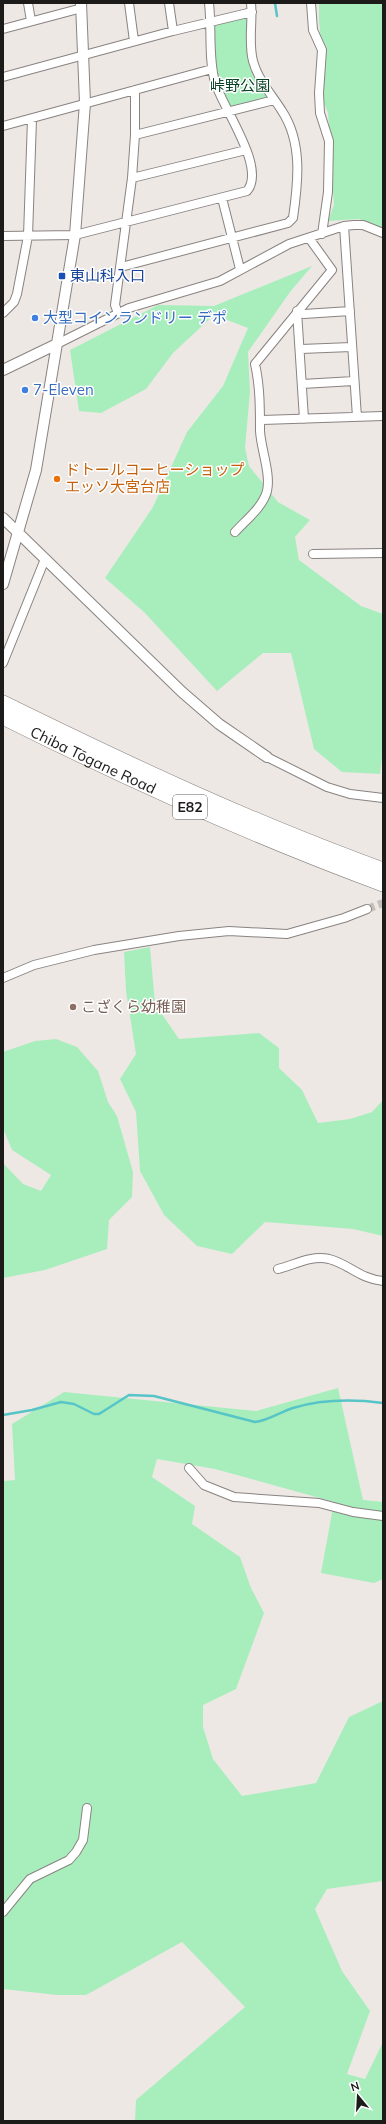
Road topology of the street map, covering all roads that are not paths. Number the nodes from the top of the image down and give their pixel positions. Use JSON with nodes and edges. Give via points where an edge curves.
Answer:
{"nodes":[{"id":1,"x":28,"y":3,"type":"edge"},
{"id":2,"x":129,"y":3,"type":"edge"},
{"id":3,"x":169,"y":3,"type":"edge"},
{"id":4,"x":209,"y":3,"type":"edge"},
{"id":5,"x":251,"y":3,"type":"edge"},
{"id":6,"x":311,"y":3,"type":"edge"},
{"id":7,"x":81,"y":5,"type":"edge"},
{"id":8,"x":252,"y":12,"type":"junction"},
{"id":9,"x":31,"y":21,"type":"junction"},
{"id":10,"x":211,"y":22,"type":"junction"},
{"id":11,"x":3,"y":29,"type":"edge"},
{"id":12,"x":173,"y":31,"type":"junction"},
{"id":13,"x":134,"y":41,"type":"junction"},
{"id":14,"x":84,"y":55,"type":"junction"},
{"id":15,"x":212,"y":69,"type":"junction"},
{"id":16,"x":3,"y":77,"type":"edge"},
{"id":17,"x":135,"y":90,"type":"junction"},
{"id":18,"x":274,"y":100,"type":"junction"},
{"id":19,"x":86,"y":103,"type":"junction"},
{"id":20,"x":228,"y":113,"type":"junction"},
{"id":21,"x":32,"y":119,"type":"junction"},
{"id":22,"x":3,"y":126,"type":"edge"},
{"id":23,"x":135,"y":135,"type":"junction"},
{"id":24,"x":246,"y":150,"type":"junction"},
{"id":25,"x":132,"y":178,"type":"junction"},
{"id":26,"x":222,"y":198,"type":"junction"},
{"id":27,"x":127,"y":222,"type":"junction"},
{"id":28,"x":344,"y":226,"type":"junction"},
{"id":29,"x":383,"y":233,"type":"edge"},
{"id":30,"x":322,"y":234,"type":"junction"},
{"id":31,"x":75,"y":235,"type":"junction"},
{"id":32,"x":3,"y":236,"type":"edge"},
{"id":33,"x":28,"y":236,"type":"junction"},
{"id":34,"x":232,"y":237,"type":"junction"},
{"id":35,"x":309,"y":238,"type":"junction"},
{"id":36,"x":121,"y":267,"type":"junction"},
{"id":37,"x":240,"y":269,"type":"junction"},
{"id":38,"x":297,"y":311,"type":"junction"},
{"id":39,"x":350,"y":311,"type":"junction"},
{"id":40,"x":3,"y":313,"type":"edge"},
{"id":41,"x":118,"y":313,"type":"junction"},
{"id":42,"x":57,"y":344,"type":"junction"},
{"id":43,"x":351,"y":347,"type":"junction"},
{"id":44,"x":301,"y":349,"type":"junction"},
{"id":45,"x":3,"y":370,"type":"edge"},
{"id":46,"x":354,"y":381,"type":"junction"},
{"id":47,"x":302,"y":384,"type":"junction"},
{"id":48,"x":383,"y":416,"type":"edge"},
{"id":49,"x":356,"y":417,"type":"junction"},
{"id":50,"x":304,"y":419,"type":"junction"},
{"id":51,"x":262,"y":420,"type":"junction"},
{"id":52,"x":3,"y":518,"type":"edge"},
{"id":53,"x":19,"y":532,"type":"junction"},
{"id":54,"x":235,"y":532,"type":"dead end"},
{"id":55,"x":383,"y":553,"type":"edge"},
{"id":56,"x":313,"y":554,"type":"dead end"},
{"id":57,"x":45,"y":559,"type":"junction"},
{"id":58,"x":3,"y":584,"type":"edge"},
{"id":59,"x":3,"y":663,"type":"edge"},
{"id":60,"x":3,"y":703,"type":"edge"},
{"id":61,"x":3,"y":717,"type":"edge"},
{"id":62,"x":3,"y":727,"type":"edge"},
{"id":63,"x":267,"y":757,"type":"joint"},
{"id":64,"x":85,"y":758,"type":"junction"},
{"id":65,"x":383,"y":798,"type":"edge"},
{"id":66,"x":383,"y":870,"type":"edge"},
{"id":67,"x":383,"y":884,"type":"edge"},
{"id":68,"x":367,"y":909,"type":"tunnel mouth"},
{"id":69,"x":3,"y":978,"type":"edge"},
{"id":70,"x":278,"y":1269,"type":"dead end"},
{"id":71,"x":383,"y":1281,"type":"edge"},
{"id":72,"x":189,"y":1468,"type":"dead end"},
{"id":73,"x":383,"y":1516,"type":"edge"},
{"id":74,"x":87,"y":1808,"type":"dead end"},
{"id":75,"x":3,"y":1912,"type":"edge"}],
"edges":[{"from":1,"to":9,"type":"street"},
{"from":2,"to":13,"type":"street"},
{"from":3,"to":12,"type":"street"},
{"from":4,"to":10,"type":"street"},
{"from":5,"to":8,"type":"street"},
{"from":6,"to":30,"type":"street","via":[[311,22],[322,50],[320,112],[329,141],[328,192]]},
{"from":7,"to":9,"type":"street"},
{"from":7,"to":14,"type":"street"},
{"from":8,"to":10,"type":"street"},
{"from":8,"to":18,"type":"street","via":[[250,41],[253,61],[257,74]]},
{"from":9,"to":11,"type":"street"},
{"from":10,"to":12,"type":"street"},
{"from":10,"to":15,"type":"street"},
{"from":12,"to":13,"type":"street"},
{"from":13,"to":14,"type":"street"},
{"from":14,"to":16,"type":"street"},
{"from":14,"to":19,"type":"street"},
{"from":15,"to":17,"type":"street"},
{"from":15,"to":20,"type":"street"},
{"from":17,"to":19,"type":"street"},
{"from":17,"to":23,"type":"street"},
{"from":18,"to":20,"type":"street"},
{"from":18,"to":34,"type":"street","via":[[288,123],[298,164],[293,218],[288,223]]},
{"from":19,"to":21,"type":"street"},
{"from":19,"to":31,"type":"street"},
{"from":20,"to":23,"type":"street"},
{"from":20,"to":24,"type":"street"},
{"from":21,"to":22,"type":"street"},
{"from":21,"to":33,"type":"street"},
{"from":23,"to":25,"type":"street"},
{"from":24,"to":25,"type":"street"},
{"from":24,"to":26,"type":"street","via":[[251,163],[250,188],[247,192]]},
{"from":25,"to":27,"type":"street"},
{"from":26,"to":27,"type":"street"},
{"from":26,"to":34,"type":"street"},
{"from":27,"to":31,"type":"street"},
{"from":27,"to":36,"type":"street"},
{"from":28,"to":29,"type":"street","via":[[363,225]]},
{"from":28,"to":30,"type":"street"},
{"from":28,"to":39,"type":"street"},
{"from":30,"to":35,"type":"street"},
{"from":31,"to":33,"type":"street"},
{"from":31,"to":42,"type":"street"},
{"from":32,"to":33,"type":"street"},
{"from":33,"to":40,"type":"street","via":[[17,294],[14,302]]},
{"from":34,"to":36,"type":"street"},
{"from":34,"to":37,"type":"street"},
{"from":35,"to":37,"type":"street","via":[[289,244]]},
{"from":35,"to":38,"type":"street","via":[[332,270]]},
{"from":36,"to":41,"type":"street","via":[[115,305]]},
{"from":37,"to":41,"type":"street","via":[[220,281],[139,304]]},
{"from":38,"to":39,"type":"street","via":[[304,314]]},
{"from":38,"to":44,"type":"street"},
{"from":38,"to":51,"type":"street","via":[[255,364]]},
{"from":39,"to":43,"type":"street"},
{"from":41,"to":42,"type":"street"},
{"from":42,"to":45,"type":"street"},
{"from":42,"to":53,"type":"street","via":[[36,470]]},
{"from":43,"to":44,"type":"street"},
{"from":43,"to":46,"type":"street"},
{"from":44,"to":47,"type":"street"},
{"from":46,"to":47,"type":"street"},
{"from":46,"to":49,"type":"street"},
{"from":47,"to":50,"type":"street"},
{"from":48,"to":49,"type":"street"},
{"from":49,"to":50,"type":"street"},
{"from":50,"to":51,"type":"street"},
{"from":51,"to":54,"type":"street","via":[[260,431],[267,491],[257,509]]},
{"from":52,"to":53,"type":"street"},
{"from":53,"to":57,"type":"street"},
{"from":53,"to":58,"type":"street"},
{"from":55,"to":56,"type":"street"},
{"from":57,"to":59,"type":"street"},
{"from":57,"to":63,"type":"street","via":[[182,692],[219,724]]},
{"from":60,"to":66,"type":"highway","name":"Chiba Tōgane Road","number":"E82","via":[[105,753],[219,804]]},
{"from":61,"to":64,"type":"highway","name":"Chiba Tōgane Road","number":"E82"},
{"from":62,"to":64,"type":"highway","via":[[69,756]]},
{"from":63,"to":65,"type":"street","via":[[326,787],[350,794]]},
{"from":64,"to":67,"type":"highway","name":"Chiba Tōgane Road","number":"E82","via":[[211,816]]},
{"from":68,"to":69,"type":"street","via":[[286,934],[229,931],[179,936],[94,950],[34,965]]},
{"from":70,"to":71,"type":"street","via":[[306,1260],[328,1259],[365,1278]]},
{"from":72,"to":73,"type":"street","via":[[204,1484],[234,1496],[318,1503]]},
{"from":74,"to":75,"type":"street","via":[[83,1840],[76,1852],[69,1860],[30,1879]]}]}
